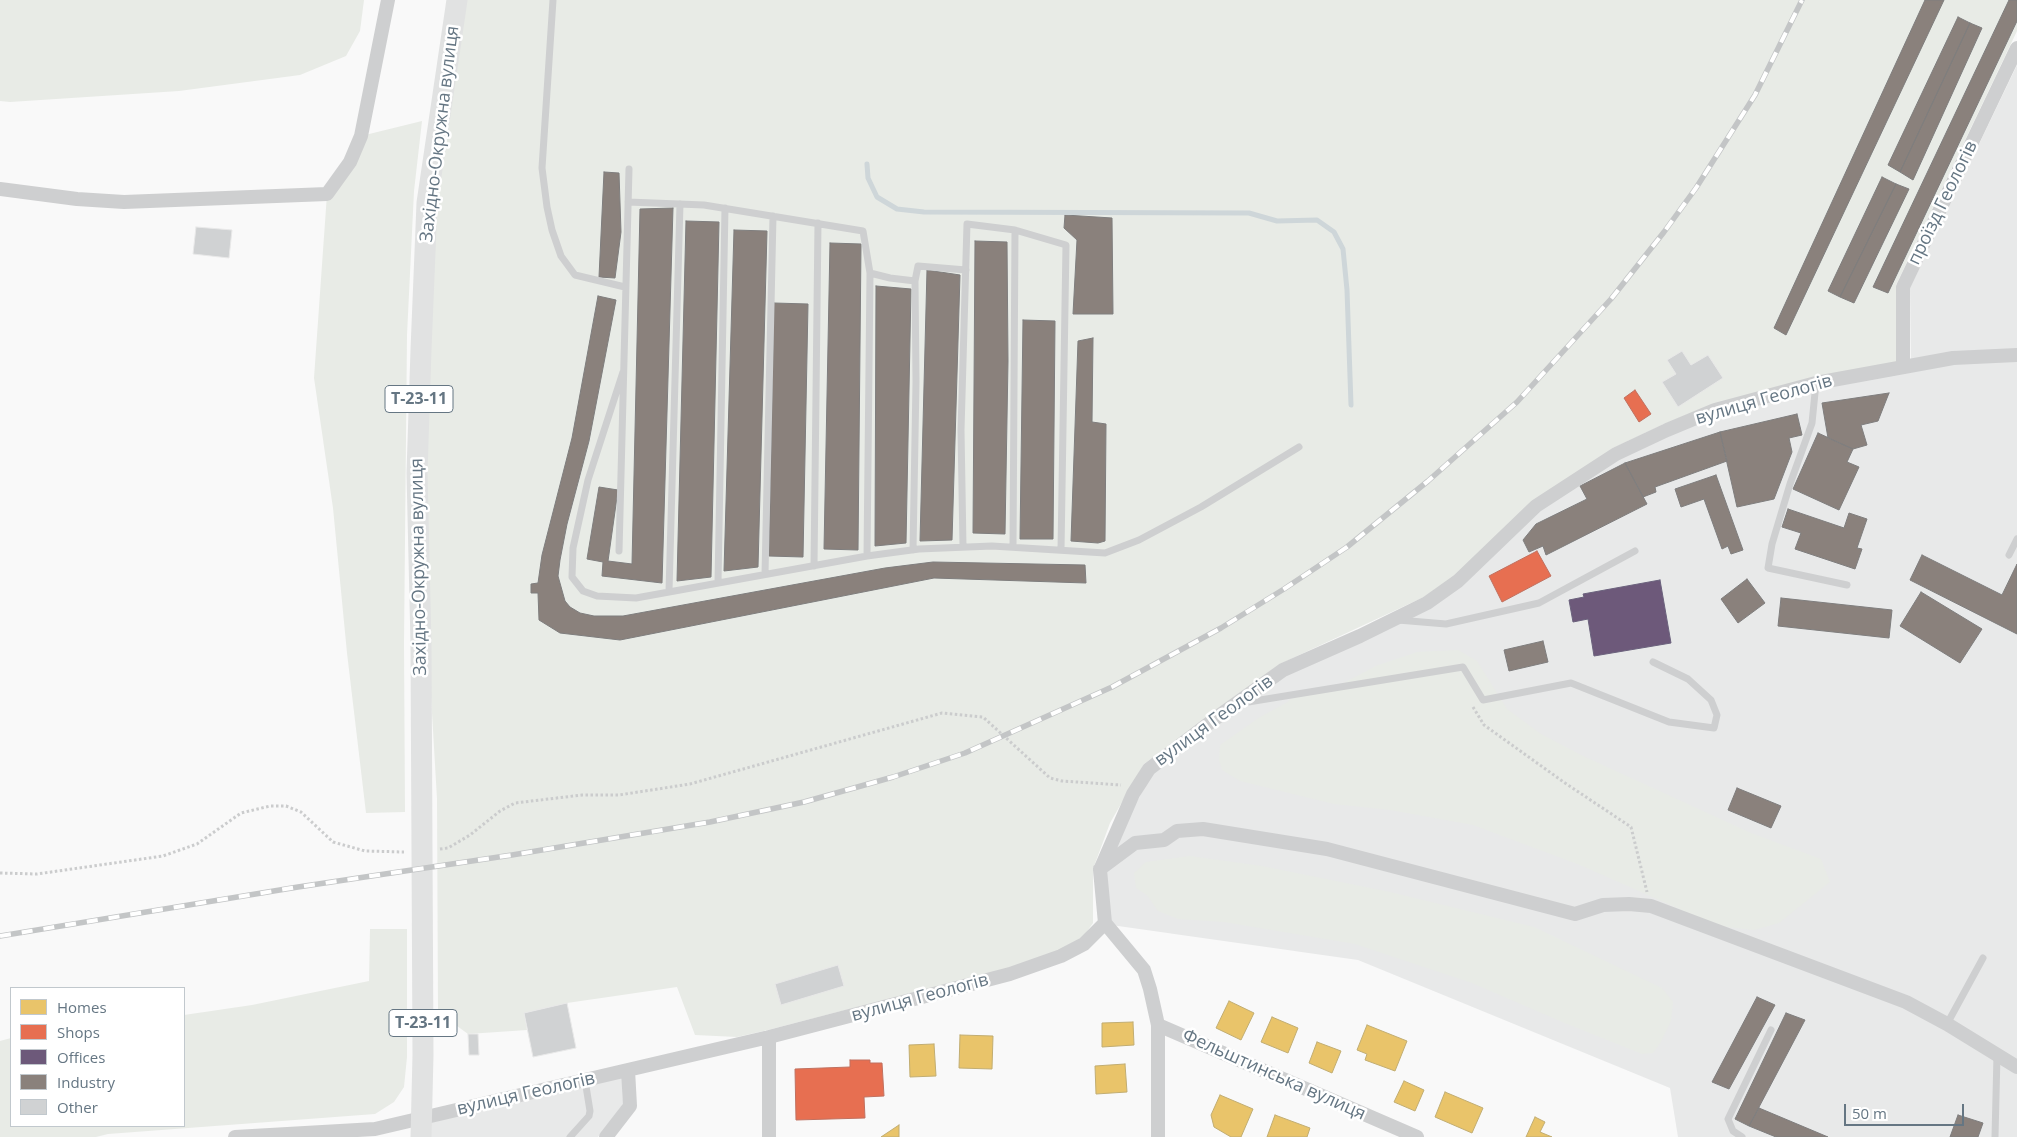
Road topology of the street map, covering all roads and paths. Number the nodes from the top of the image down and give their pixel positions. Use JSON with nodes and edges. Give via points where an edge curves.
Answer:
{"nodes":[{"id":1,"x":388,"y":0,"type":"edge"},
{"id":2,"x":457,"y":0,"type":"edge"},
{"id":3,"x":553,"y":0,"type":"edge"},
{"id":4,"x":2017,"y":48,"type":"edge"},
{"id":5,"x":629,"y":169,"type":"dead end"},
{"id":6,"x":0,"y":189,"type":"edge"},
{"id":7,"x":628,"y":202,"type":"junction"},
{"id":8,"x":680,"y":204,"type":"junction"},
{"id":9,"x":725,"y":208,"type":"junction"},
{"id":10,"x":773,"y":216,"type":"junction"},
{"id":11,"x":818,"y":222,"type":"junction"},
{"id":12,"x":1015,"y":230,"type":"junction"},
{"id":13,"x":966,"y":270,"type":"junction"},
{"id":14,"x":870,"y":273,"type":"junction"},
{"id":15,"x":915,"y":281,"type":"junction"},
{"id":16,"x":625,"y":287,"type":"junction"},
{"id":17,"x":2017,"y":354,"type":"edge"},
{"id":18,"x":1903,"y":366,"type":"junction"},
{"id":19,"x":623,"y":372,"type":"junction"},
{"id":20,"x":1816,"y":383,"type":"junction"},
{"id":21,"x":1299,"y":447,"type":"dead end"},
{"id":22,"x":2017,"y":539,"type":"edge"},
{"id":23,"x":963,"y":547,"type":"junction"},
{"id":24,"x":1013,"y":547,"type":"junction"},
{"id":25,"x":913,"y":550,"type":"junction"},
{"id":26,"x":1061,"y":550,"type":"junction"},
{"id":27,"x":1635,"y":550,"type":"dead end"},
{"id":28,"x":618,"y":551,"type":"dead end"},
{"id":29,"x":2009,"y":554,"type":"dead end"},
{"id":30,"x":867,"y":556,"type":"junction"},
{"id":31,"x":814,"y":566,"type":"junction"},
{"id":32,"x":765,"y":574,"type":"junction"},
{"id":33,"x":718,"y":582,"type":"junction"},
{"id":34,"x":1847,"y":585,"type":"dead end"},
{"id":35,"x":669,"y":591,"type":"junction"},
{"id":36,"x":1393,"y":619,"type":"junction"},
{"id":37,"x":1653,"y":662,"type":"dead end"},
{"id":38,"x":1472,"y":682,"type":"junction"},
{"id":39,"x":1234,"y":705,"type":"junction"},
{"id":40,"x":1137,"y":787,"type":"junction"},
{"id":41,"x":439,"y":849,"type":"dead end"},
{"id":42,"x":413,"y":851,"type":"dead end"},
{"id":43,"x":1100,"y":870,"type":"junction"},
{"id":44,"x":0,"y":873,"type":"edge"},
{"id":45,"x":1651,"y":906,"type":"junction"},
{"id":46,"x":1105,"y":923,"type":"junction"},
{"id":47,"x":1983,"y":958,"type":"dead end"},
{"id":48,"x":1947,"y":1024,"type":"junction"},
{"id":49,"x":1158,"y":1025,"type":"junction"},
{"id":50,"x":1771,"y":1030,"type":"dead end"},
{"id":51,"x":769,"y":1037,"type":"junction"},
{"id":52,"x":1997,"y":1054,"type":"junction"},
{"id":53,"x":2017,"y":1067,"type":"edge"},
{"id":54,"x":628,"y":1070,"type":"junction"},
{"id":55,"x":585,"y":1080,"type":"junction"},
{"id":56,"x":421,"y":1128,"type":"edge"},
{"id":57,"x":328,"y":1134,"type":"edge"},
{"id":58,"x":235,"y":1137,"type":"edge"},
{"id":59,"x":570,"y":1137,"type":"edge"},
{"id":60,"x":606,"y":1137,"type":"edge"},
{"id":61,"x":769,"y":1137,"type":"edge"},
{"id":62,"x":1158,"y":1137,"type":"edge"},
{"id":63,"x":1417,"y":1137,"type":"edge"},
{"id":64,"x":1742,"y":1137,"type":"edge"},
{"id":65,"x":1995,"y":1137,"type":"edge"}],
"edges":[{"from":1,"to":6,"type":"street","via":[[361,136],[350,162],[327,194],[124,202]]},
{"from":2,"to":56,"type":"main road","name":"Західно-Окружна вулиця","number":"Т-23-11","via":[[427,202],[417,473],[423,928]]},
{"from":3,"to":16,"type":"lane","via":[[542,168],[552,230],[561,256],[575,275]]},
{"from":4,"to":18,"type":"street","name":"проїзд Геологів","via":[[1903,287]]},
{"from":5,"to":7,"type":"lane"},
{"from":7,"to":8,"type":"lane"},
{"from":7,"to":16,"type":"lane"},
{"from":8,"to":9,"type":"lane"},
{"from":8,"to":35,"type":"lane"},
{"from":9,"to":10,"type":"lane"},
{"from":9,"to":33,"type":"lane"},
{"from":10,"to":11,"type":"lane"},
{"from":10,"to":32,"type":"lane"},
{"from":11,"to":14,"type":"lane","via":[[863,231]]},
{"from":11,"to":31,"type":"lane"},
{"from":12,"to":13,"type":"lane","via":[[967,224]]},
{"from":12,"to":24,"type":"lane"},
{"from":12,"to":26,"type":"lane","via":[[1066,246]]},
{"from":13,"to":15,"type":"lane","via":[[918,266]]},
{"from":13,"to":23,"type":"lane","via":[[961,430]]},
{"from":14,"to":15,"type":"lane"},
{"from":14,"to":30,"type":"lane"},
{"from":15,"to":25,"type":"lane"},
{"from":16,"to":19,"type":"lane"},
{"from":17,"to":18,"type":"street","name":"вулиця Геологів","via":[[1953,358]]},
{"from":18,"to":20,"type":"street","name":"вулиця Геологів"},
{"from":19,"to":28,"type":"lane"},
{"from":19,"to":35,"type":"lane","via":[[588,480],[573,548],[572,577],[583,591],[597,596],[636,598]]},
{"from":20,"to":34,"type":"lane","via":[[1812,423],[1790,484],[1768,568]]},
{"from":20,"to":36,"type":"street","name":"вулиця Геологів","via":[[1715,410],[1616,454],[1536,506],[1458,581],[1427,603]]},
{"from":21,"to":26,"type":"lane","via":[[1139,540],[1105,553]]},
{"from":22,"to":29,"type":"lane"},
{"from":23,"to":24,"type":"lane"},
{"from":23,"to":25,"type":"lane"},
{"from":24,"to":26,"type":"lane"},
{"from":25,"to":30,"type":"lane"},
{"from":27,"to":36,"type":"lane","via":[[1539,603],[1446,624]]},
{"from":30,"to":31,"type":"lane"},
{"from":31,"to":32,"type":"lane"},
{"from":32,"to":33,"type":"lane"},
{"from":33,"to":35,"type":"lane"},
{"from":36,"to":39,"type":"street","name":"вулиця Геологів","via":[[1283,670]]},
{"from":37,"to":38,"type":"lane","via":[[1688,679],[1711,700],[1717,715],[1714,728],[1669,722],[1572,684],[1483,700]]},
{"from":38,"to":39,"type":"lane","via":[[1463,667]]},
{"from":38,"to":45,"type":"path","via":[[1471,703],[1484,725],[1630,826]]},
{"from":39,"to":40,"type":"street","name":"вулиця Геологів","via":[[1149,769]]},
{"from":40,"to":41,"type":"path","via":[[1050,778],[983,717],[942,713],[690,784],[619,795],[582,795],[515,803],[470,835],[448,848]]},
{"from":40,"to":43,"type":"street","name":"вулиця Геологів"},
{"from":42,"to":44,"type":"path","via":[[365,851],[334,842],[302,812],[286,806],[270,806],[241,813],[197,844],[163,856],[37,874]]},
{"from":43,"to":45,"type":"street","via":[[1135,843],[1164,840],[1177,831],[1202,829],[1327,849],[1575,914],[1603,905]]},
{"from":43,"to":46,"type":"street","name":"вулиця Геологів"},
{"from":45,"to":48,"type":"street","via":[[1906,1002]]},
{"from":46,"to":49,"type":"street","via":[[1144,970]]},
{"from":46,"to":51,"type":"street","name":"вулиця Геологів","via":[[1084,944],[1062,956],[1010,974]]},
{"from":47,"to":48,"type":"lane"},
{"from":48,"to":52,"type":"street"},
{"from":49,"to":62,"type":"street"},
{"from":49,"to":63,"type":"street","name":"Фельштинська вулиця"},
{"from":50,"to":64,"type":"lane","via":[[1728,1119],[1733,1131]]},
{"from":51,"to":54,"type":"street","name":"вулиця Геологів"},
{"from":51,"to":61,"type":"street"},
{"from":52,"to":53,"type":"street"},
{"from":52,"to":65,"type":"lane"},
{"from":54,"to":55,"type":"street","name":"вулиця Геологів"},
{"from":54,"to":60,"type":"street","via":[[630,1106]]},
{"from":55,"to":56,"type":"street","name":"вулиця Геологів"},
{"from":55,"to":59,"type":"lane","via":[[589,1116]]},
{"from":56,"to":57,"type":"street","name":"вулиця Геологів"},
{"from":57,"to":58,"type":"street","name":"вулиця Геологів"}]}
